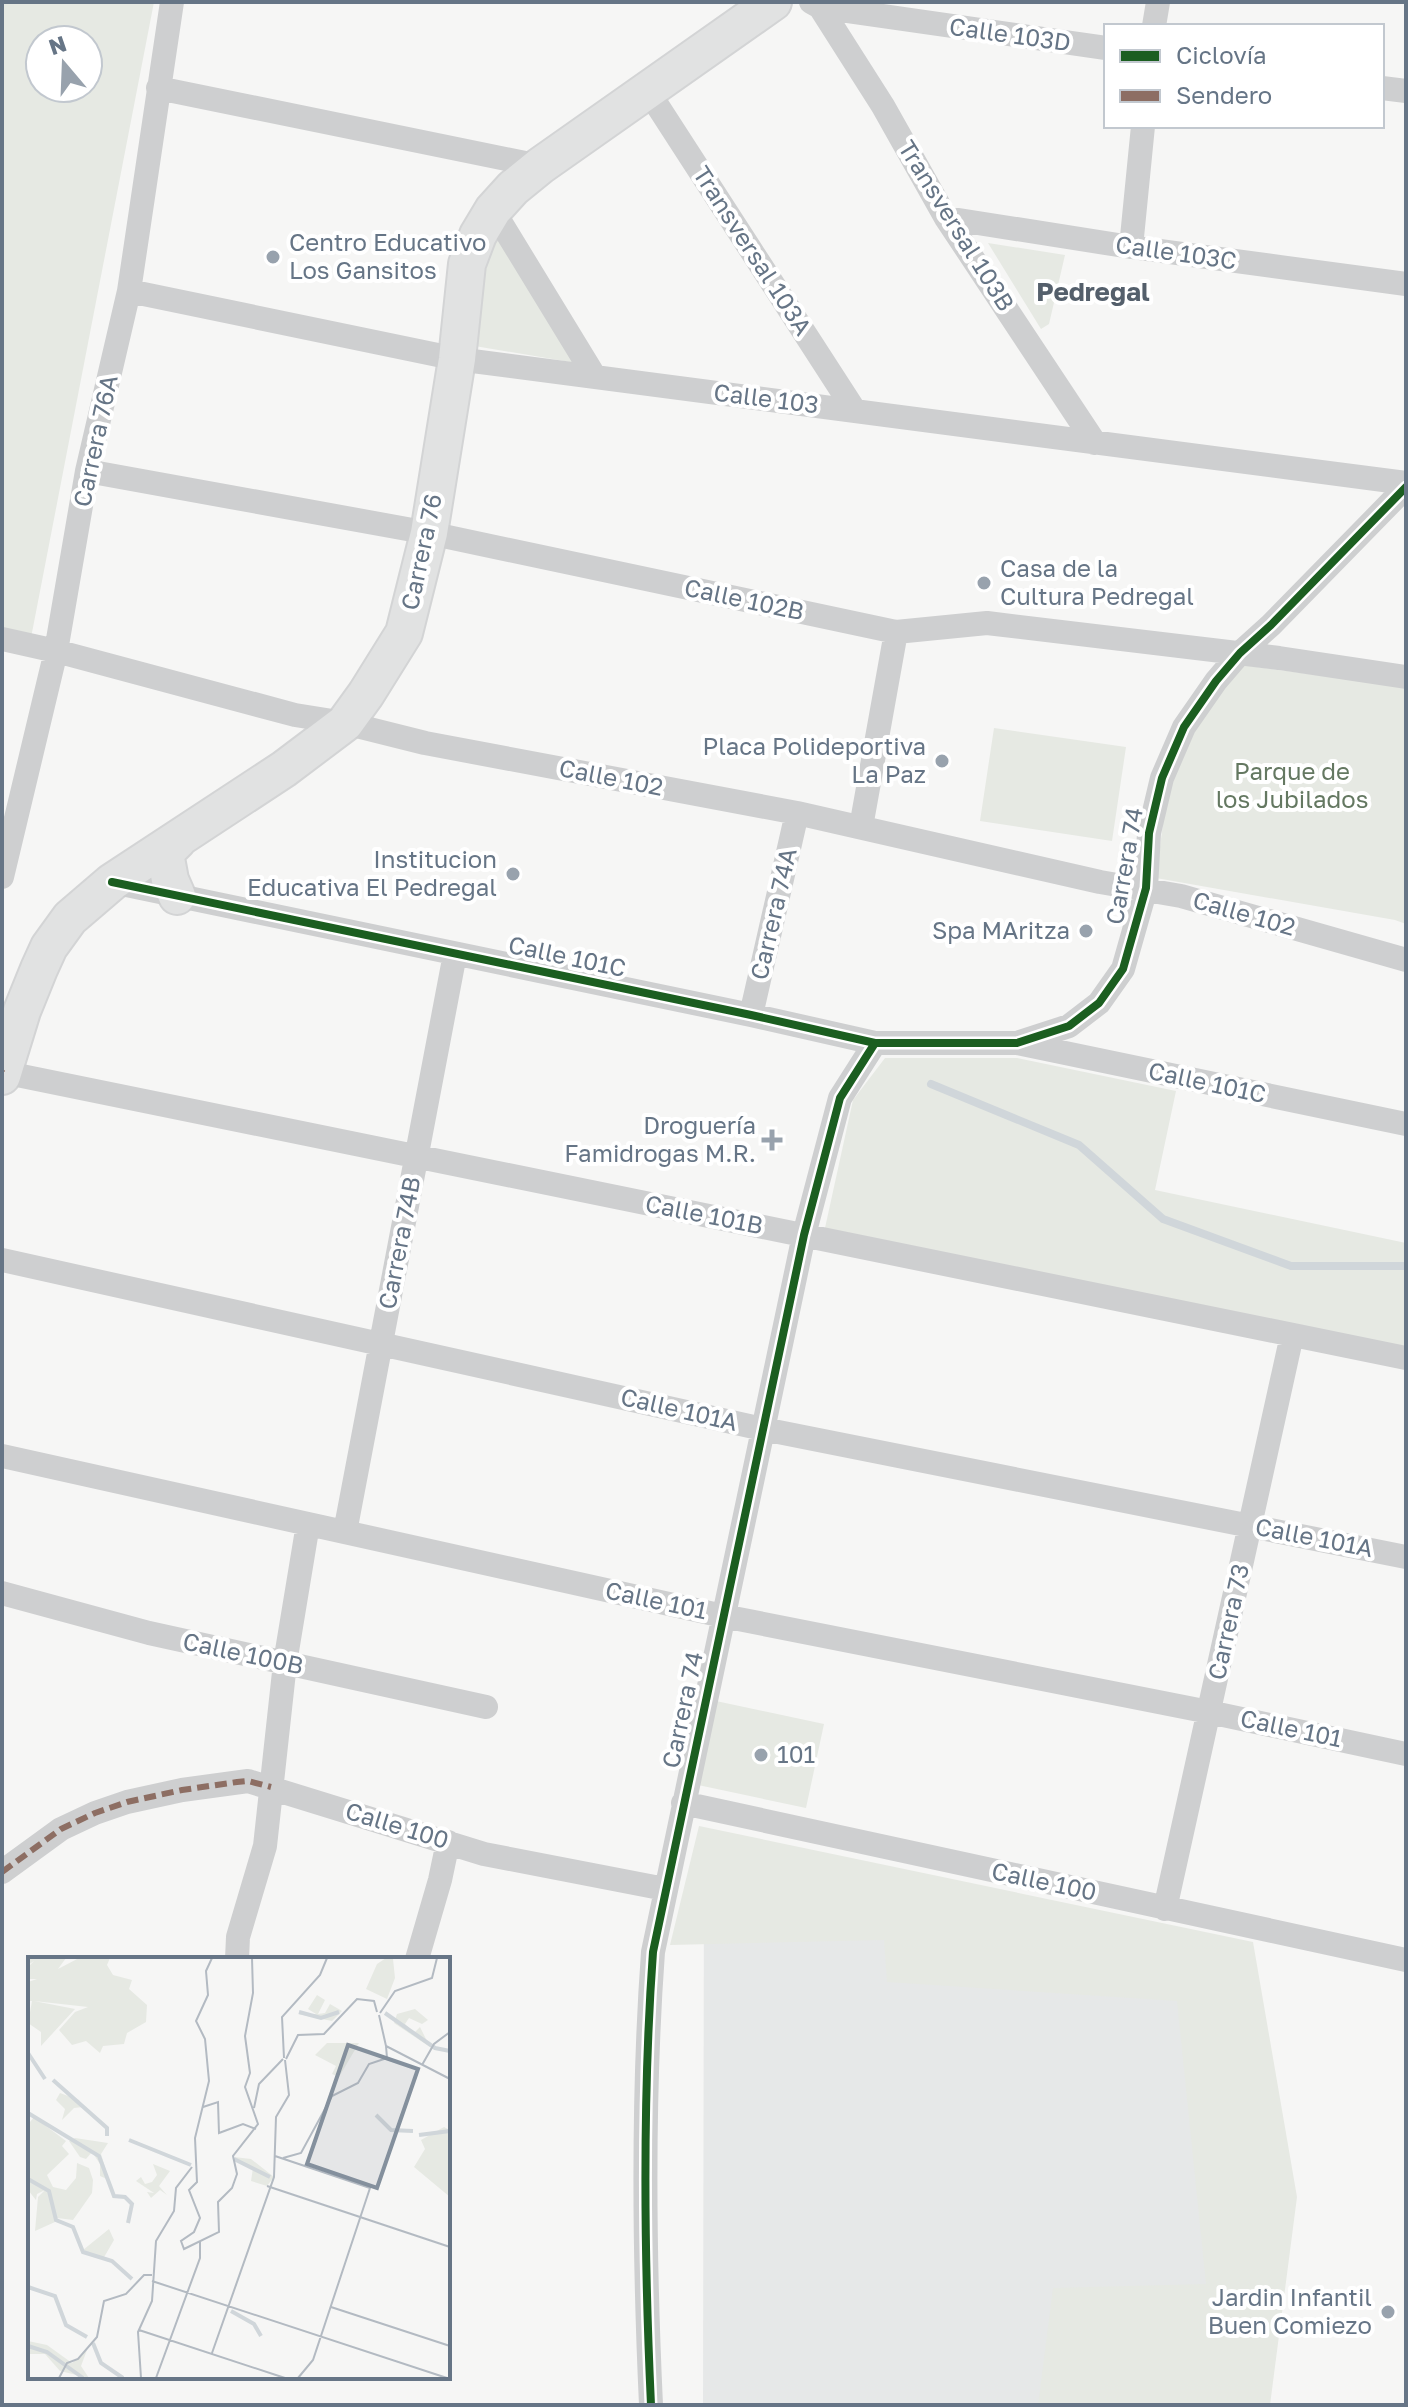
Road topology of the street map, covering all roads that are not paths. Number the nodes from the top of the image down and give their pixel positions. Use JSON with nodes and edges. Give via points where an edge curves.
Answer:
{"nodes":[{"id":1,"x":172,"y":2,"type":"edge"},
{"id":2,"x":773,"y":2,"type":"edge"},
{"id":3,"x":1158,"y":2,"type":"edge"},
{"id":4,"x":816,"y":5,"type":"edge"},
{"id":5,"x":1154,"y":24,"type":"edge"},
{"id":6,"x":1104,"y":48,"type":"edge"},
{"id":7,"x":158,"y":88,"type":"junction"},
{"id":8,"x":1384,"y":88,"type":"edge"},
{"id":9,"x":648,"y":91,"type":"junction"},
{"id":10,"x":1406,"y":91,"type":"edge"},
{"id":11,"x":1143,"y":128,"type":"edge"},
{"id":12,"x":540,"y":166,"type":"junction"},
{"id":13,"x":493,"y":210,"type":"junction"},
{"id":14,"x":946,"y":218,"type":"junction"},
{"id":15,"x":1131,"y":247,"type":"junction"},
{"id":16,"x":1406,"y":284,"type":"edge"},
{"id":17,"x":129,"y":291,"type":"junction"},
{"id":18,"x":457,"y":359,"type":"junction"},
{"id":19,"x":595,"y":377,"type":"junction"},
{"id":20,"x":855,"y":411,"type":"junction"},
{"id":21,"x":1095,"y":443,"type":"junction"},
{"id":22,"x":87,"y":471,"type":"junction"},
{"id":23,"x":1406,"y":485,"type":"edge"},
{"id":24,"x":429,"y":533,"type":"junction"},
{"id":25,"x":896,"y":632,"type":"junction"},
{"id":26,"x":2,"y":639,"type":"edge"},
{"id":27,"x":56,"y":651,"type":"junction"},
{"id":28,"x":1240,"y":653,"type":"junction"},
{"id":29,"x":1406,"y":677,"type":"edge"},
{"id":30,"x":345,"y":723,"type":"junction"},
{"id":31,"x":10,"y":812,"type":"edge"},
{"id":32,"x":797,"y":813,"type":"junction"},
{"id":33,"x":861,"y":827,"type":"junction"},
{"id":34,"x":178,"y":840,"type":"junction"},
{"id":35,"x":2,"y":877,"type":"edge"},
{"id":36,"x":112,"y":882,"type":"junction"},
{"id":37,"x":1146,"y":888,"type":"junction"},
{"id":38,"x":177,"y":896,"type":"junction"},
{"id":39,"x":455,"y":954,"type":"junction"},
{"id":40,"x":1406,"y":960,"type":"edge"},
{"id":41,"x":751,"y":1015,"type":"junction"},
{"id":42,"x":875,"y":1043,"type":"junction"},
{"id":43,"x":1017,"y":1043,"type":"junction"},
{"id":44,"x":2,"y":1074,"type":"edge"},
{"id":45,"x":1406,"y":1124,"type":"edge"},
{"id":46,"x":416,"y":1157,"type":"junction"},
{"id":47,"x":804,"y":1235,"type":"junction"},
{"id":48,"x":2,"y":1260,"type":"edge"},
{"id":49,"x":1292,"y":1335,"type":"junction"},
{"id":50,"x":381,"y":1344,"type":"junction"},
{"id":51,"x":1406,"y":1358,"type":"edge"},
{"id":52,"x":763,"y":1429,"type":"junction"},
{"id":53,"x":2,"y":1456,"type":"edge"},
{"id":54,"x":308,"y":1524,"type":"junction"},
{"id":55,"x":1250,"y":1525,"type":"junction"},
{"id":56,"x":345,"y":1532,"type":"junction"},
{"id":57,"x":1406,"y":1557,"type":"edge"},
{"id":58,"x":2,"y":1593,"type":"edge"},
{"id":59,"x":723,"y":1616,"type":"junction"},
{"id":60,"x":285,"y":1663,"type":"junction"},
{"id":61,"x":486,"y":1707,"type":"dead end"},
{"id":62,"x":1209,"y":1712,"type":"junction"},
{"id":63,"x":1406,"y":1754,"type":"edge"},
{"id":64,"x":271,"y":1787,"type":"junction"},
{"id":65,"x":683,"y":1803,"type":"junction"},
{"id":66,"x":448,"y":1842,"type":"junction"},
{"id":67,"x":2,"y":1872,"type":"edge"},
{"id":68,"x":665,"y":1889,"type":"junction"},
{"id":69,"x":1165,"y":1909,"type":"junction"},
{"id":70,"x":237,"y":1957,"type":"edge"},
{"id":71,"x":418,"y":1957,"type":"edge"},
{"id":72,"x":1406,"y":1960,"type":"edge"},
{"id":73,"x":651,"y":2405,"type":"edge"}],
"edges":[{"from":1,"to":7,"type":"street","name":"Carrera 76A"},
{"from":2,"to":9,"type":"street","name":"Carrera 76"},
{"from":3,"to":5,"type":"street"},
{"from":4,"to":6,"type":"street","name":"Calle 103D"},
{"from":4,"to":14,"type":"street","name":"Transversal 103B","via":[[883,106]]},
{"from":7,"to":12,"type":"street"},
{"from":7,"to":17,"type":"street","name":"Carrera 76A"},
{"from":8,"to":10,"type":"street"},
{"from":9,"to":12,"type":"street","name":"Carrera 76"},
{"from":9,"to":20,"type":"street","name":"Transversal 103A"},
{"from":11,"to":15,"type":"street"},
{"from":12,"to":13,"type":"street","name":"Carrera 76"},
{"from":13,"to":18,"type":"street","name":"Carrera 76","via":[[467,264]]},
{"from":13,"to":19,"type":"street"},
{"from":14,"to":15,"type":"street","name":"Calle 103C"},
{"from":14,"to":21,"type":"street","name":"Transversal 103B"},
{"from":15,"to":16,"type":"street","name":"Calle 103C"},
{"from":17,"to":18,"type":"street","name":"Calle 103"},
{"from":17,"to":22,"type":"street","name":"Carrera 76A"},
{"from":18,"to":19,"type":"street","name":"Calle 103"},
{"from":18,"to":24,"type":"street","name":"Carrera 76"},
{"from":19,"to":20,"type":"street","name":"Calle 103"},
{"from":20,"to":21,"type":"street","name":"Calle 103"},
{"from":21,"to":23,"type":"street","name":"Calle 103"},
{"from":22,"to":24,"type":"street","name":"Calle 102B"},
{"from":22,"to":27,"type":"street","name":"Carrera 76A"},
{"from":23,"to":28,"type":"street","name":"Carrera 74"},
{"from":24,"to":25,"type":"street","name":"Calle 102B"},
{"from":24,"to":30,"type":"street","name":"Carrera 76","via":[[404,633]]},
{"from":25,"to":28,"type":"street","name":"Calle 102B","via":[[987,623]]},
{"from":25,"to":33,"type":"street"},
{"from":26,"to":27,"type":"street","name":"Calle 102"},
{"from":27,"to":30,"type":"street","name":"Calle 102","via":[[295,715]]},
{"from":27,"to":31,"type":"street","name":"Carrera 76A"},
{"from":28,"to":29,"type":"street","name":"Calle 102B"},
{"from":28,"to":37,"type":"street","name":"Carrera 74","via":[[1184,727],[1162,778],[1149,833]]},
{"from":30,"to":32,"type":"street","name":"Calle 102"},
{"from":30,"to":34,"type":"street","name":"Carrera 76"},
{"from":31,"to":35,"type":"street","name":"Carrera 76A"},
{"from":32,"to":33,"type":"street","name":"Calle 102"},
{"from":32,"to":41,"type":"street","name":"Carrera 74A"},
{"from":33,"to":37,"type":"street","name":"Calle 102"},
{"from":34,"to":36,"type":"street","name":"Carrera 76"},
{"from":34,"to":38,"type":"street","via":[[165,853]]},
{"from":36,"to":38,"type":"street","name":"Calle 101C"},
{"from":36,"to":44,"type":"street","name":"Carrera 76","via":[[70,918],[49,947]]},
{"from":37,"to":40,"type":"street","name":"Calle 102"},
{"from":37,"to":43,"type":"street","name":"Carrera 74","via":[[1123,969],[1099,1003],[1069,1026]]},
{"from":38,"to":39,"type":"street","name":"Calle 101C"},
{"from":39,"to":41,"type":"street","name":"Calle 101C"},
{"from":39,"to":46,"type":"street","name":"Carrera 74B"},
{"from":41,"to":42,"type":"street","name":"Calle 101C"},
{"from":42,"to":43,"type":"street","name":"Calle 101C"},
{"from":42,"to":47,"type":"street","name":"Carrera 74","via":[[840,1098]]},
{"from":43,"to":45,"type":"street","name":"Calle 101C"},
{"from":44,"to":46,"type":"street","name":"Calle 101B"},
{"from":46,"to":47,"type":"street","name":"Calle 101B"},
{"from":46,"to":50,"type":"street","name":"Carrera 74B"},
{"from":47,"to":49,"type":"street","name":"Calle 101B"},
{"from":47,"to":52,"type":"street","name":"Carrera 74"},
{"from":48,"to":50,"type":"street","name":"Calle 101A"},
{"from":49,"to":51,"type":"street","name":"Calle 101B"},
{"from":49,"to":55,"type":"street","name":"Carrera 73"},
{"from":50,"to":52,"type":"street","name":"Calle 101A"},
{"from":50,"to":56,"type":"street","name":"Carrera 74B"},
{"from":52,"to":55,"type":"street","name":"Calle 101A"},
{"from":52,"to":59,"type":"street","name":"Carrera 74"},
{"from":53,"to":54,"type":"street","name":"Calle 101"},
{"from":54,"to":56,"type":"street","name":"Calle 101"},
{"from":54,"to":60,"type":"street"},
{"from":55,"to":57,"type":"street","name":"Calle 101A"},
{"from":55,"to":62,"type":"street","name":"Carrera 73"},
{"from":56,"to":59,"type":"street","name":"Calle 101"},
{"from":58,"to":60,"type":"street","name":"Calle 100B"},
{"from":59,"to":62,"type":"street","name":"Calle 101"},
{"from":59,"to":65,"type":"street","name":"Carrera 74"},
{"from":60,"to":61,"type":"street","name":"Calle 100B"},
{"from":60,"to":64,"type":"street"},
{"from":62,"to":63,"type":"street","name":"Calle 101"},
{"from":62,"to":69,"type":"street","name":"Carrera 73"},
{"from":64,"to":66,"type":"street","name":"Calle 100"},
{"from":64,"to":67,"type":"street","name":"Calle 100","via":[[237,1782],[127,1802],[61,1829]]},
{"from":64,"to":70,"type":"street","via":[[265,1846]]},
{"from":65,"to":68,"type":"street","name":"Carrera 74"},
{"from":65,"to":69,"type":"street","name":"Calle 100"},
{"from":66,"to":68,"type":"street","name":"Calle 100","via":[[484,1854]]},
{"from":66,"to":71,"type":"street"},
{"from":68,"to":73,"type":"street","name":"Carrera 74","via":[[653,1952],[647,2038]]},
{"from":69,"to":72,"type":"street","name":"Calle 100"}]}
